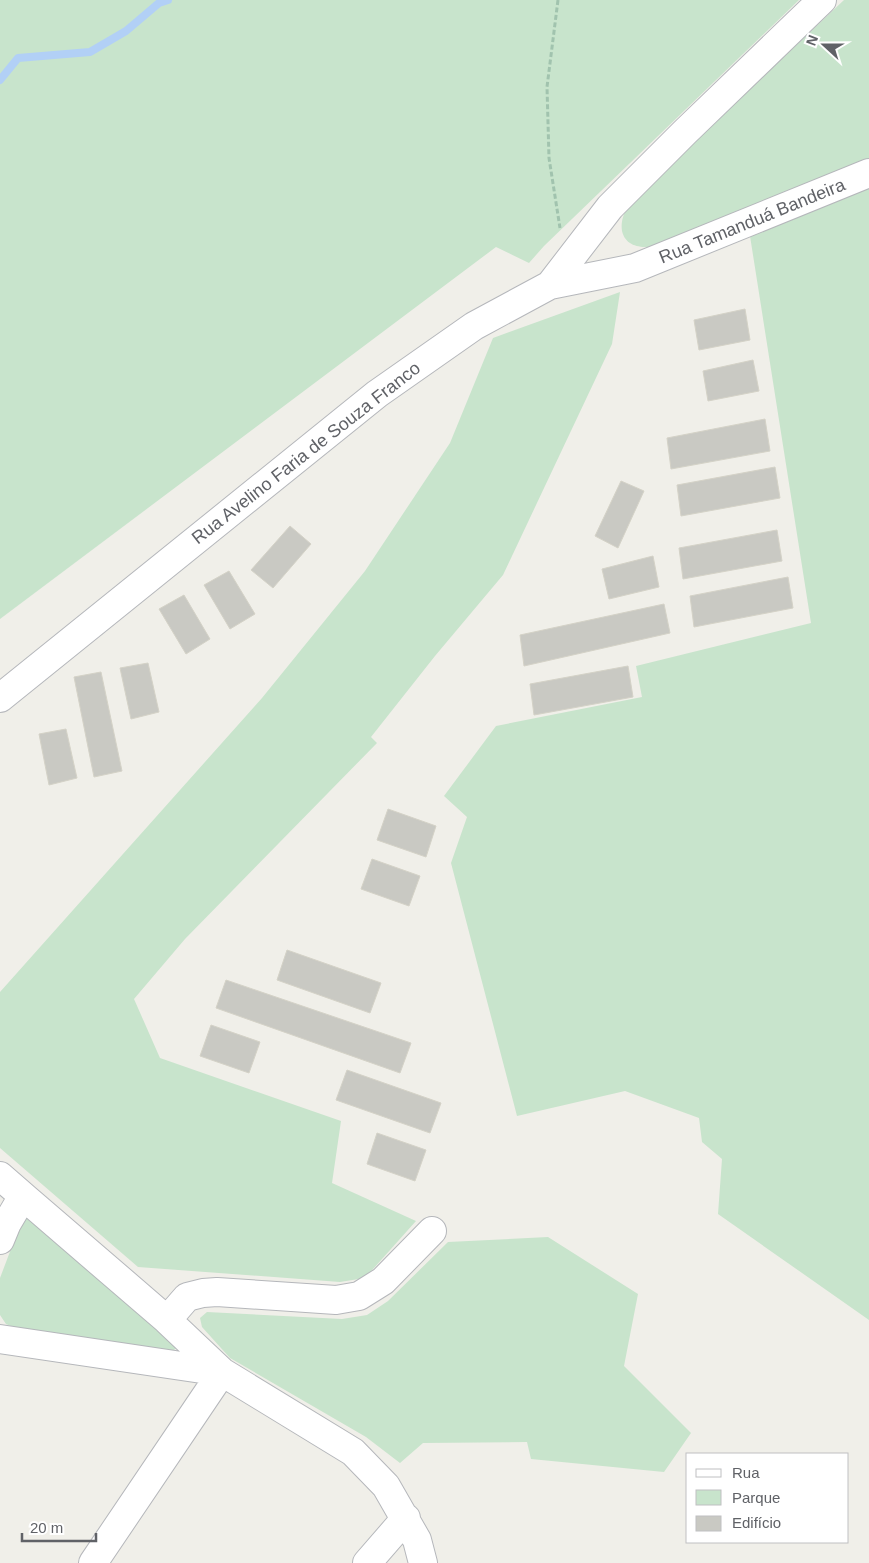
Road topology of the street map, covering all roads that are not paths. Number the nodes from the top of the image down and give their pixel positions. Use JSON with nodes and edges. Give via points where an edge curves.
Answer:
{"nodes":[{"id":1,"x":822,"y":0,"type":"edge"},
{"id":2,"x":869,"y":173,"type":"edge"},
{"id":3,"x":550,"y":285,"type":"junction"},
{"id":4,"x":0,"y":698,"type":"edge"},
{"id":5,"x":0,"y":1176,"type":"edge"},
{"id":6,"x":23,"y":1196,"type":"junction"},
{"id":7,"x":432,"y":1231,"type":"dead end"},
{"id":8,"x":0,"y":1240,"type":"edge"},
{"id":9,"x":168,"y":1320,"type":"junction"},
{"id":10,"x":0,"y":1338,"type":"edge"},
{"id":11,"x":222,"y":1372,"type":"junction"},
{"id":12,"x":406,"y":1518,"type":"junction"},
{"id":13,"x":93,"y":1563,"type":"edge"},
{"id":14,"x":367,"y":1563,"type":"edge"},
{"id":15,"x":423,"y":1563,"type":"edge"}],
"edges":[{"from":1,"to":3,"type":"street","name":"Rua Avelino Faria de Souza Franco","via":[[610,207]]},
{"from":2,"to":3,"type":"street","name":"Rua Tamanduá Bandeira","via":[[635,268]]},
{"from":3,"to":4,"type":"street","name":"Rua Avelino Faria de Souza Franco","via":[[474,326],[377,394]]},
{"from":5,"to":6,"type":"street"},
{"from":6,"to":8,"type":"street"},
{"from":6,"to":9,"type":"street"},
{"from":7,"to":9,"type":"street","via":[[383,1281],[359,1296],[336,1300],[203,1293],[187,1297]]},
{"from":9,"to":11,"type":"street"},
{"from":10,"to":11,"type":"street"},
{"from":11,"to":12,"type":"street","via":[[353,1452],[386,1486]]},
{"from":11,"to":13,"type":"street"},
{"from":12,"to":14,"type":"street"},
{"from":12,"to":15,"type":"street","via":[[417,1540]]}]}
